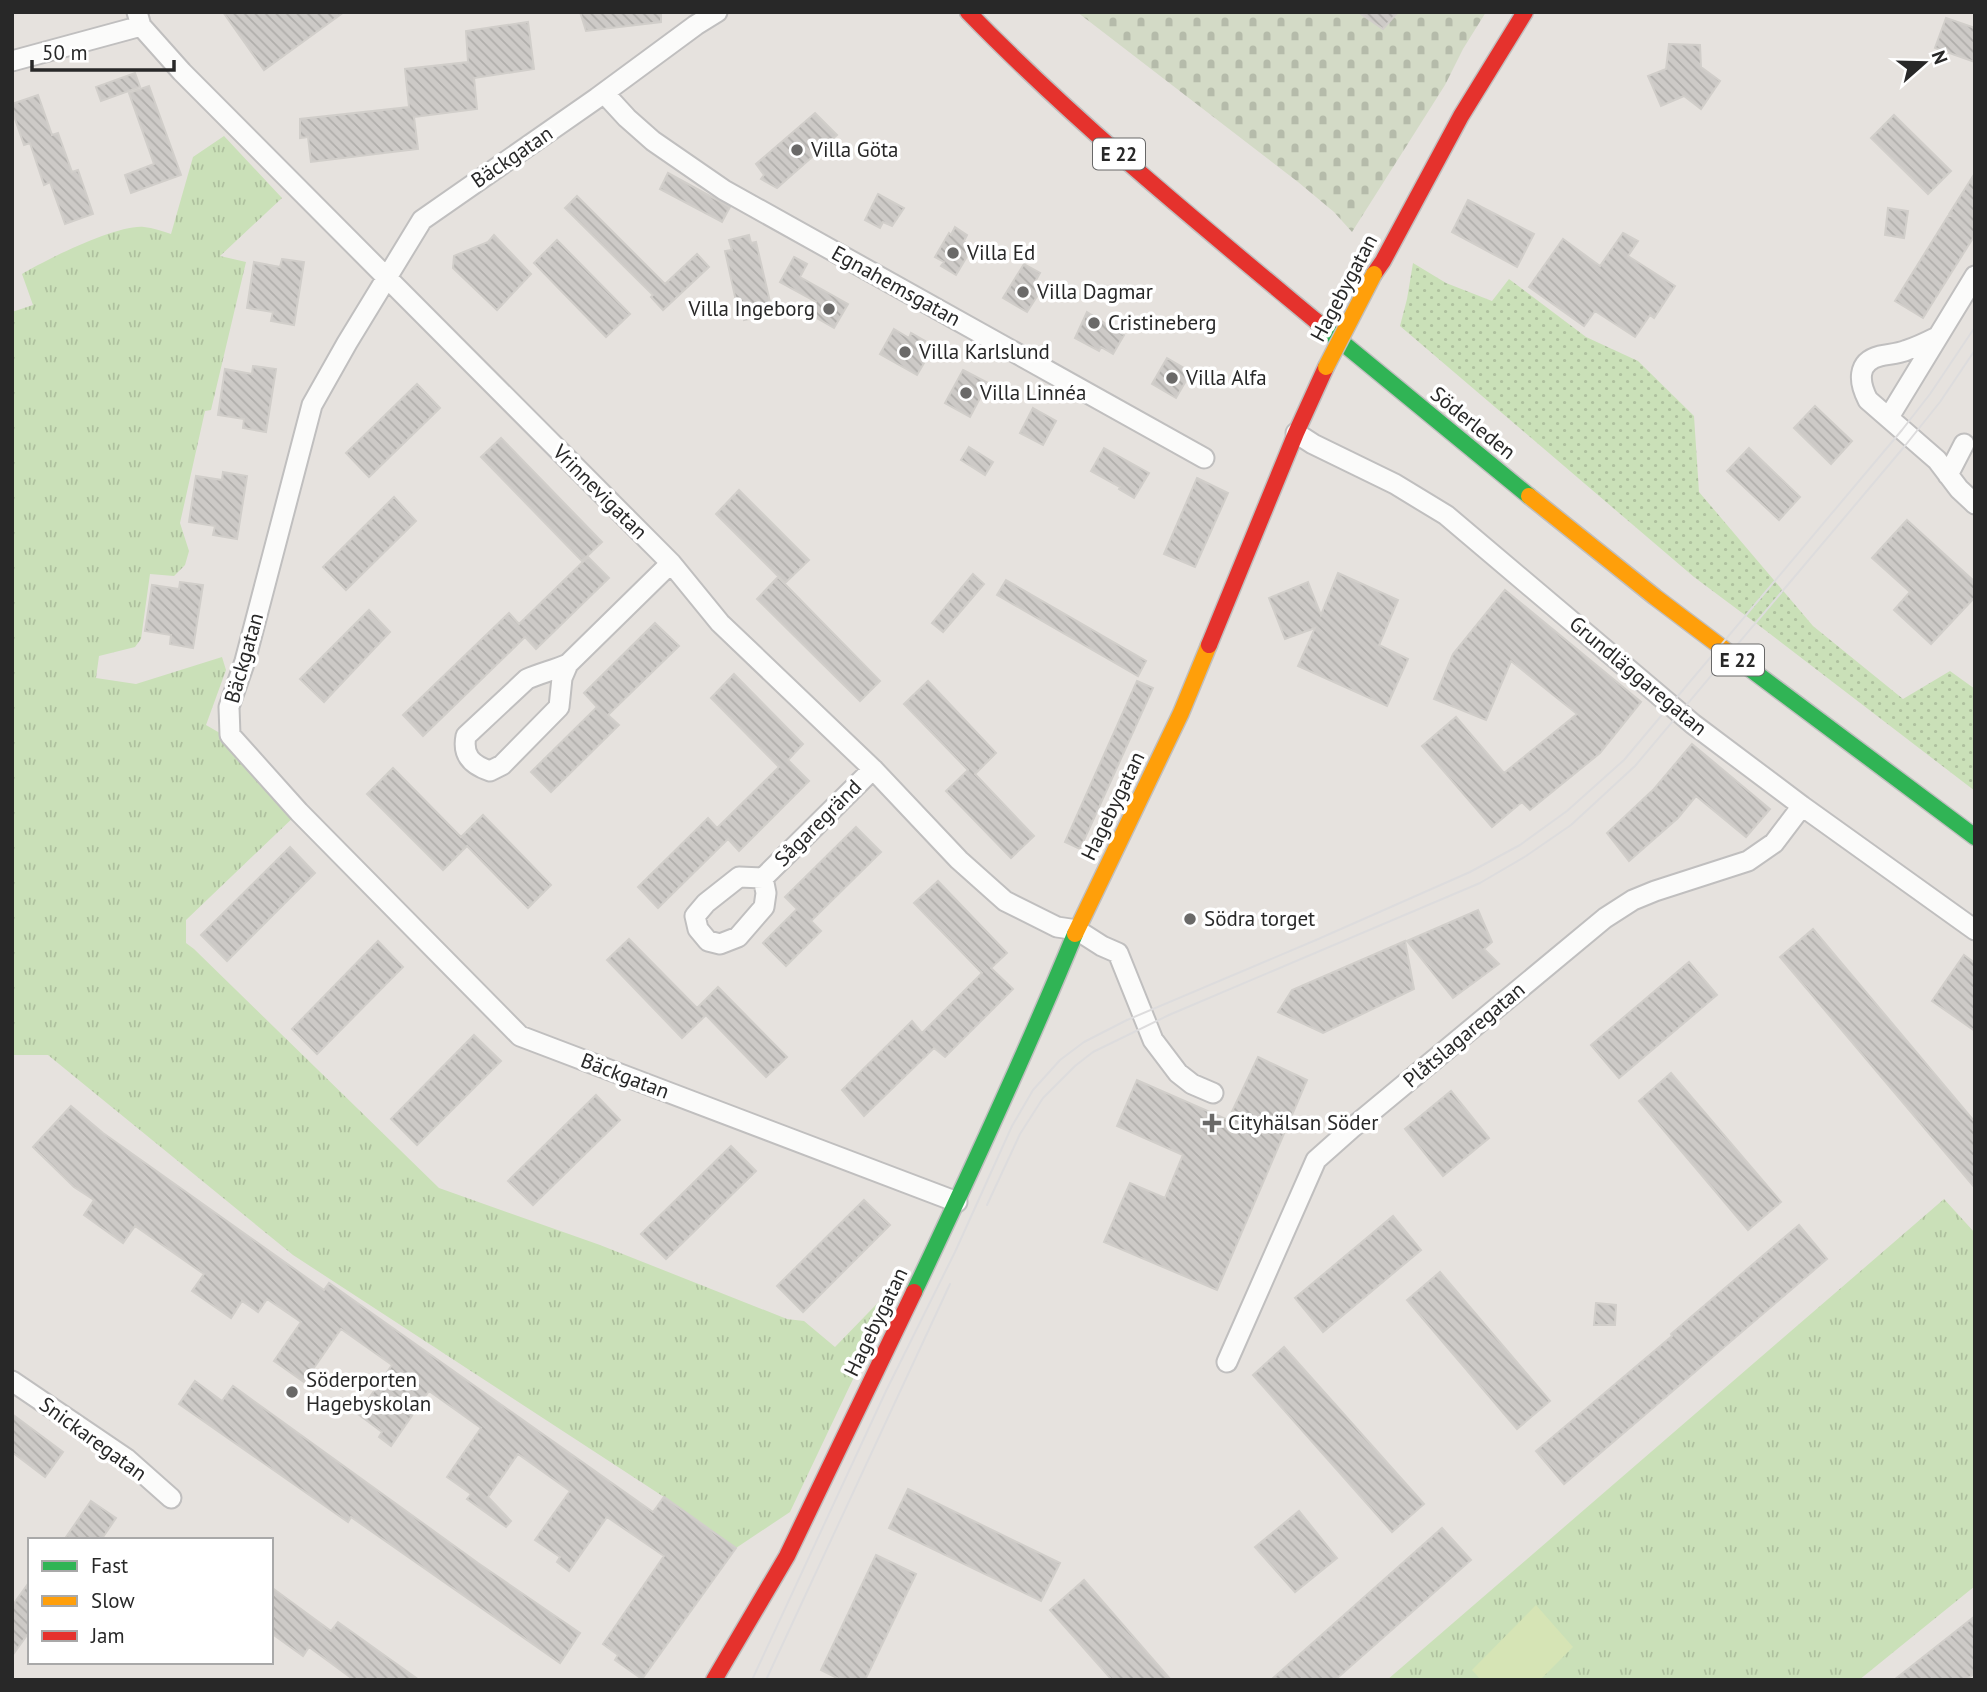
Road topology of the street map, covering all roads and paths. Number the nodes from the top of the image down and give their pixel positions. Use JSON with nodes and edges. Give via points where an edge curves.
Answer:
{"nodes":[{"id":1,"x":717,"y":12,"type":"edge"},
{"id":2,"x":968,"y":12,"type":"edge"},
{"id":3,"x":1525,"y":12,"type":"edge"},
{"id":4,"x":139,"y":19,"type":"edge"},
{"id":5,"x":12,"y":61,"type":"edge"},
{"id":6,"x":604,"y":93,"type":"junction"},
{"id":7,"x":1975,"y":276,"type":"edge"},
{"id":8,"x":388,"y":278,"type":"junction"},
{"id":9,"x":1337,"y":310,"type":"dead end"},
{"id":10,"x":1367,"y":335,"type":"dead end"},
{"id":11,"x":1937,"y":337,"type":"junction"},
{"id":12,"x":1889,"y":417,"type":"junction"},
{"id":13,"x":1296,"y":433,"type":"junction"},
{"id":14,"x":1964,"y":444,"type":"dead end"},
{"id":15,"x":1204,"y":458,"type":"dead end"},
{"id":16,"x":1948,"y":475,"type":"junction"},
{"id":17,"x":1975,"y":504,"type":"edge"},
{"id":18,"x":671,"y":563,"type":"junction"},
{"id":19,"x":568,"y":664,"type":"junction"},
{"id":20,"x":873,"y":769,"type":"junction"},
{"id":21,"x":1802,"y":806,"type":"junction"},
{"id":22,"x":1975,"y":837,"type":"edge"},
{"id":23,"x":763,"y":878,"type":"dead end"},
{"id":24,"x":1077,"y":930,"type":"junction"},
{"id":25,"x":1975,"y":930,"type":"edge"},
{"id":26,"x":1213,"y":1093,"type":"dead end"},
{"id":27,"x":957,"y":1202,"type":"junction"},
{"id":28,"x":1227,"y":1362,"type":"dead end"},
{"id":29,"x":12,"y":1381,"type":"edge"},
{"id":30,"x":171,"y":1498,"type":"dead end"},
{"id":31,"x":748,"y":1625,"type":"junction"},
{"id":32,"x":714,"y":1680,"type":"edge"},
{"id":33,"x":734,"y":1680,"type":"edge"}],
"edges":[{"from":1,"to":6,"type":"street","name":"Bäckgatan"},
{"from":2,"to":22,"type":"main road","name":"Söderleden","number":"E 22","via":[[1007,53],[1183,211],[1392,384],[1655,597]]},
{"from":3,"to":13,"type":"main road","name":"Hagebygatan","bridge":true,"via":[[1461,116],[1374,274]]},
{"from":4,"to":5,"type":"street","name":"Vrinnevigatan"},
{"from":4,"to":8,"type":"street","name":"Vrinnevigatan","via":[[182,72]]},
{"from":6,"to":8,"type":"street","name":"Bäckgatan","via":[[422,220]]},
{"from":6,"to":15,"type":"street","name":"Egnahemsgatan","via":[[653,141],[724,190]]},
{"from":7,"to":11,"type":"street"},
{"from":8,"to":18,"type":"street","name":"Vrinnevigatan"},
{"from":8,"to":27,"type":"street","name":"Bäckgatan","via":[[313,405],[229,708],[230,735],[299,813],[520,1036]]},
{"from":9,"to":10,"type":"main road"},
{"from":11,"to":12,"type":"street"},
{"from":11,"to":12,"type":"street","via":[[1905,351],[1876,356],[1866,364],[1860,374],[1861,387],[1868,400]]},
{"from":12,"to":16,"type":"street"},
{"from":13,"to":21,"type":"street","name":"Grundläggaregatan","via":[[1446,515],[1680,713]]},
{"from":13,"to":24,"type":"main road","name":"Hagebygatan","via":[[1181,713]]},
{"from":14,"to":16,"type":"street"},
{"from":16,"to":17,"type":"street"},
{"from":18,"to":19,"type":"street"},
{"from":18,"to":20,"type":"street","name":"Vrinnevigatan","via":[[720,623]]},
{"from":19,"to":19,"type":"street","via":[[559,707],[502,765],[490,771],[467,757],[466,736],[527,679]]},
{"from":20,"to":23,"type":"street","name":"Sågaregränd"},
{"from":20,"to":24,"type":"street","name":"Vrinnevigatan","via":[[959,860],[1005,901],[1057,927]]},
{"from":21,"to":25,"type":"street","name":"Grundläggaregatan"},
{"from":21,"to":28,"type":"street","name":"Plåtslagaregatan","via":[[1774,843],[1748,861],[1655,891],[1605,918],[1316,1160]]},
{"from":24,"to":26,"type":"street","name":"Vrinnevigatan","via":[[1118,953],[1153,1040],[1178,1073]]},
{"from":24,"to":27,"type":"main road","name":"Hagebygatan"},
{"from":27,"to":31,"type":"main road","name":"Hagebygatan","via":[[787,1556]]},
{"from":29,"to":30,"type":"street","name":"Snickaregatan","via":[[127,1459]]},
{"from":31,"to":32,"type":"main road","name":"Hagebygatan"},
{"from":31,"to":33,"type":"main road","name":"Hagebygatan"}]}
